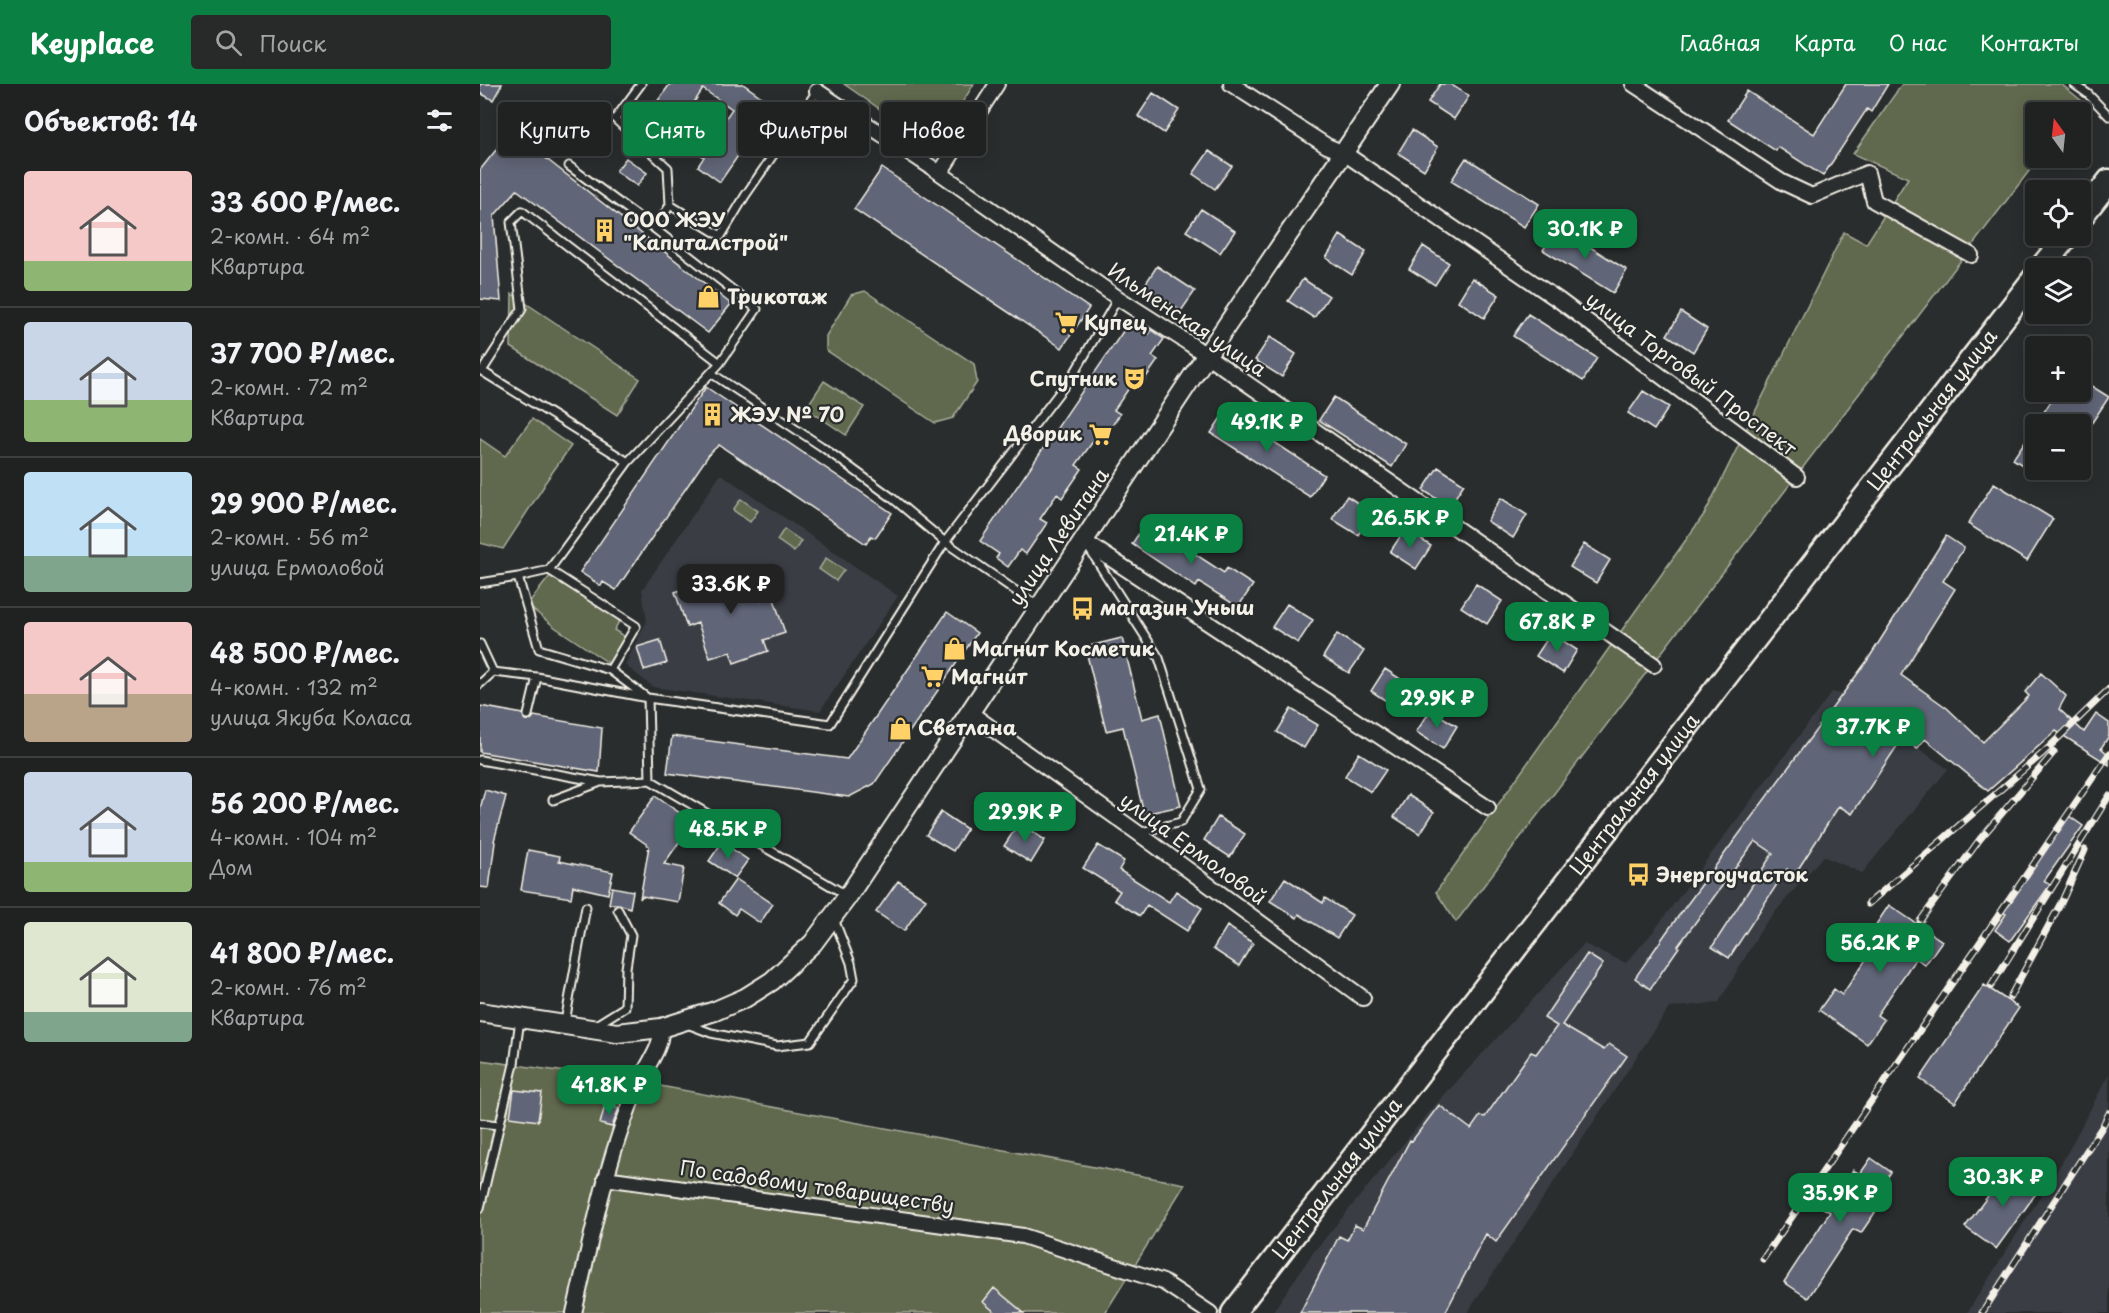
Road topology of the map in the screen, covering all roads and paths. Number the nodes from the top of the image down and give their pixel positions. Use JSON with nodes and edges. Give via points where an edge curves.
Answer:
{"nodes":[{"id":1,"x":641,"y":84,"type":"edge"},
{"id":2,"x":997,"y":84,"type":"edge"},
{"id":3,"x":1231,"y":84,"type":"edge"},
{"id":4,"x":1390,"y":84,"type":"edge"},
{"id":5,"x":1632,"y":84,"type":"edge"},
{"id":6,"x":2074,"y":84,"type":"edge"},
{"id":7,"x":817,"y":91,"type":"joint"},
{"id":8,"x":2109,"y":116,"type":"edge"},
{"id":9,"x":1344,"y":153,"type":"junction"},
{"id":10,"x":569,"y":166,"type":"dead end"},
{"id":11,"x":940,"y":173,"type":"junction"},
{"id":12,"x":2109,"y":181,"type":"edge"},
{"id":13,"x":2091,"y":204,"type":"edge"},
{"id":14,"x":670,"y":206,"type":"junction"},
{"id":15,"x":655,"y":229,"type":"junction"},
{"id":16,"x":2059,"y":246,"type":"edge"},
{"id":17,"x":1971,"y":255,"type":"dead end"},
{"id":18,"x":2049,"y":258,"type":"edge"},
{"id":19,"x":2025,"y":290,"type":"edge"},
{"id":20,"x":1118,"y":298,"type":"junction"},
{"id":21,"x":1206,"y":356,"type":"junction"},
{"id":22,"x":720,"y":363,"type":"junction"},
{"id":23,"x":481,"y":371,"type":"edge"},
{"id":24,"x":711,"y":373,"type":"junction"},
{"id":25,"x":628,"y":462,"type":"junction"},
{"id":26,"x":1797,"y":477,"type":"dead end"},
{"id":27,"x":1084,"y":540,"type":"junction"},
{"id":28,"x":945,"y":542,"type":"junction"},
{"id":29,"x":549,"y":570,"type":"junction"},
{"id":30,"x":518,"y":578,"type":"junction"},
{"id":31,"x":480,"y":583,"type":"edge"},
{"id":32,"x":1040,"y":608,"type":"junction"},
{"id":33,"x":480,"y":644,"type":"edge"},
{"id":34,"x":1654,"y":665,"type":"dead end"},
{"id":35,"x":610,"y":670,"type":"junction"},
{"id":36,"x":493,"y":672,"type":"junction"},
{"id":37,"x":537,"y":677,"type":"junction"},
{"id":38,"x":480,"y":684,"type":"edge"},
{"id":39,"x":648,"y":698,"type":"junction"},
{"id":40,"x":969,"y":712,"type":"junction"},
{"id":41,"x":528,"y":715,"type":"dead end"},
{"id":42,"x":480,"y":760,"type":"edge"},
{"id":43,"x":650,"y":780,"type":"junction"},
{"id":44,"x":601,"y":782,"type":"junction"},
{"id":45,"x":553,"y":800,"type":"dead end"},
{"id":46,"x":1488,"y":808,"type":"dead end"},
{"id":47,"x":1138,"y":833,"type":"junction"},
{"id":48,"x":848,"y":896,"type":"junction"},
{"id":49,"x":586,"y":907,"type":"dead end"},
{"id":50,"x":618,"y":910,"type":"dead end"},
{"id":51,"x":833,"y":916,"type":"junction"},
{"id":52,"x":1363,"y":998,"type":"dead end"},
{"id":53,"x":480,"y":1012,"type":"edge"},
{"id":54,"x":520,"y":1019,"type":"junction"},
{"id":55,"x":682,"y":1022,"type":"junction"},
{"id":56,"x":564,"y":1024,"type":"junction"},
{"id":57,"x":661,"y":1028,"type":"junction"},
{"id":58,"x":590,"y":1029,"type":"junction"},
{"id":59,"x":480,"y":1123,"type":"edge"},
{"id":60,"x":499,"y":1125,"type":"junction"},
{"id":61,"x":605,"y":1178,"type":"junction"},
{"id":62,"x":480,"y":1208,"type":"edge"},
{"id":63,"x":574,"y":1313,"type":"edge"},
{"id":64,"x":1210,"y":1313,"type":"edge"},
{"id":65,"x":1233,"y":1313,"type":"edge"}],
"edges":[{"from":1,"to":14,"type":"lane","via":[[615,119],[668,168]]},
{"from":2,"to":11,"type":"street"},
{"from":3,"to":9,"type":"street","name":"улица Торговый Проспект"},
{"from":4,"to":9,"type":"street","name":"улица Левитана"},
{"from":5,"to":17,"type":"street","via":[[1782,182],[1812,196],[1867,174],[1874,201]]},
{"from":6,"to":8,"type":"lane"},
{"from":7,"to":11,"type":"street","name":"Ильменская улица"},
{"from":7,"to":14,"type":"lane","via":[[721,236]]},
{"from":9,"to":21,"type":"street","name":"улица Левитана"},
{"from":9,"to":26,"type":"street","name":"улица Торговый Проспект","via":[[1560,301]]},
{"from":10,"to":15,"type":"lane"},
{"from":11,"to":20,"type":"street","name":"Ильменская улица"},
{"from":12,"to":13,"type":"main road"},
{"from":14,"to":15,"type":"lane"},
{"from":15,"to":22,"type":"lane","via":[[757,309]]},
{"from":16,"to":18,"type":"main road"},
{"from":19,"to":65,"type":"main road","name":"Центральная улица"},
{"from":20,"to":21,"type":"street","name":"Ильменская улица"},
{"from":20,"to":28,"type":"lane","via":[[1075,372]]},
{"from":21,"to":27,"type":"street","name":"улица Левитана"},
{"from":21,"to":34,"type":"street","name":"Ильменская улица"},
{"from":22,"to":23,"type":"lane","via":[[522,211],[511,222],[522,309]]},
{"from":22,"to":24,"type":"lane"},
{"from":23,"to":25,"type":"lane"},
{"from":24,"to":25,"type":"lane"},
{"from":24,"to":28,"type":"lane","via":[[821,446]]},
{"from":25,"to":29,"type":"lane"},
{"from":27,"to":32,"type":"street","name":"улица Левитана"},
{"from":27,"to":46,"type":"street"},
{"from":27,"to":47,"type":"lane","via":[[1159,658],[1201,789],[1181,822]]},
{"from":28,"to":32,"type":"lane"},
{"from":28,"to":39,"type":"lane","via":[[830,724]]},
{"from":29,"to":30,"type":"lane"},
{"from":29,"to":35,"type":"lane","via":[[636,626]]},
{"from":30,"to":31,"type":"lane"},
{"from":30,"to":35,"type":"lane","via":[[539,649]]},
{"from":32,"to":40,"type":"street","name":"улица Левитана"},
{"from":33,"to":36,"type":"lane"},
{"from":35,"to":39,"type":"lane"},
{"from":36,"to":37,"type":"lane"},
{"from":36,"to":38,"type":"lane"},
{"from":37,"to":39,"type":"lane"},
{"from":37,"to":41,"type":"lane"},
{"from":39,"to":43,"type":"lane"},
{"from":40,"to":47,"type":"street","name":"улица Ермоловой"},
{"from":40,"to":48,"type":"street","name":"улица Левитана"},
{"from":42,"to":44,"type":"lane"},
{"from":43,"to":44,"type":"lane"},
{"from":43,"to":48,"type":"lane"},
{"from":44,"to":45,"type":"lane"},
{"from":47,"to":52,"type":"street","name":"улица Ермоловой"},
{"from":48,"to":51,"type":"street","name":"улица Левитана"},
{"from":49,"to":56,"type":"lane"},
{"from":50,"to":58,"type":"lane","via":[[631,935],[625,1007]]},
{"from":51,"to":55,"type":"street","name":"улица Левитана","via":[[813,943],[772,981],[744,998]]},
{"from":51,"to":55,"type":"lane","via":[[854,979],[810,1042],[777,1046],[711,1034]]},
{"from":53,"to":54,"type":"street","name":"улица Левитана"},
{"from":54,"to":56,"type":"street","name":"улица Левитана"},
{"from":54,"to":60,"type":"lane"},
{"from":55,"to":57,"type":"street","name":"улица Левитана"},
{"from":56,"to":58,"type":"street","name":"улица Левитана"},
{"from":57,"to":58,"type":"street","name":"улица Левитана","via":[[617,1033]]},
{"from":57,"to":61,"type":"street","via":[[661,1040],[639,1082]]},
{"from":59,"to":60,"type":"lane"},
{"from":60,"to":62,"type":"lane"},
{"from":61,"to":63,"type":"street"},
{"from":61,"to":64,"type":"street","name":"По садовому товариществу","via":[[1023,1236],[1163,1282]]}]}
